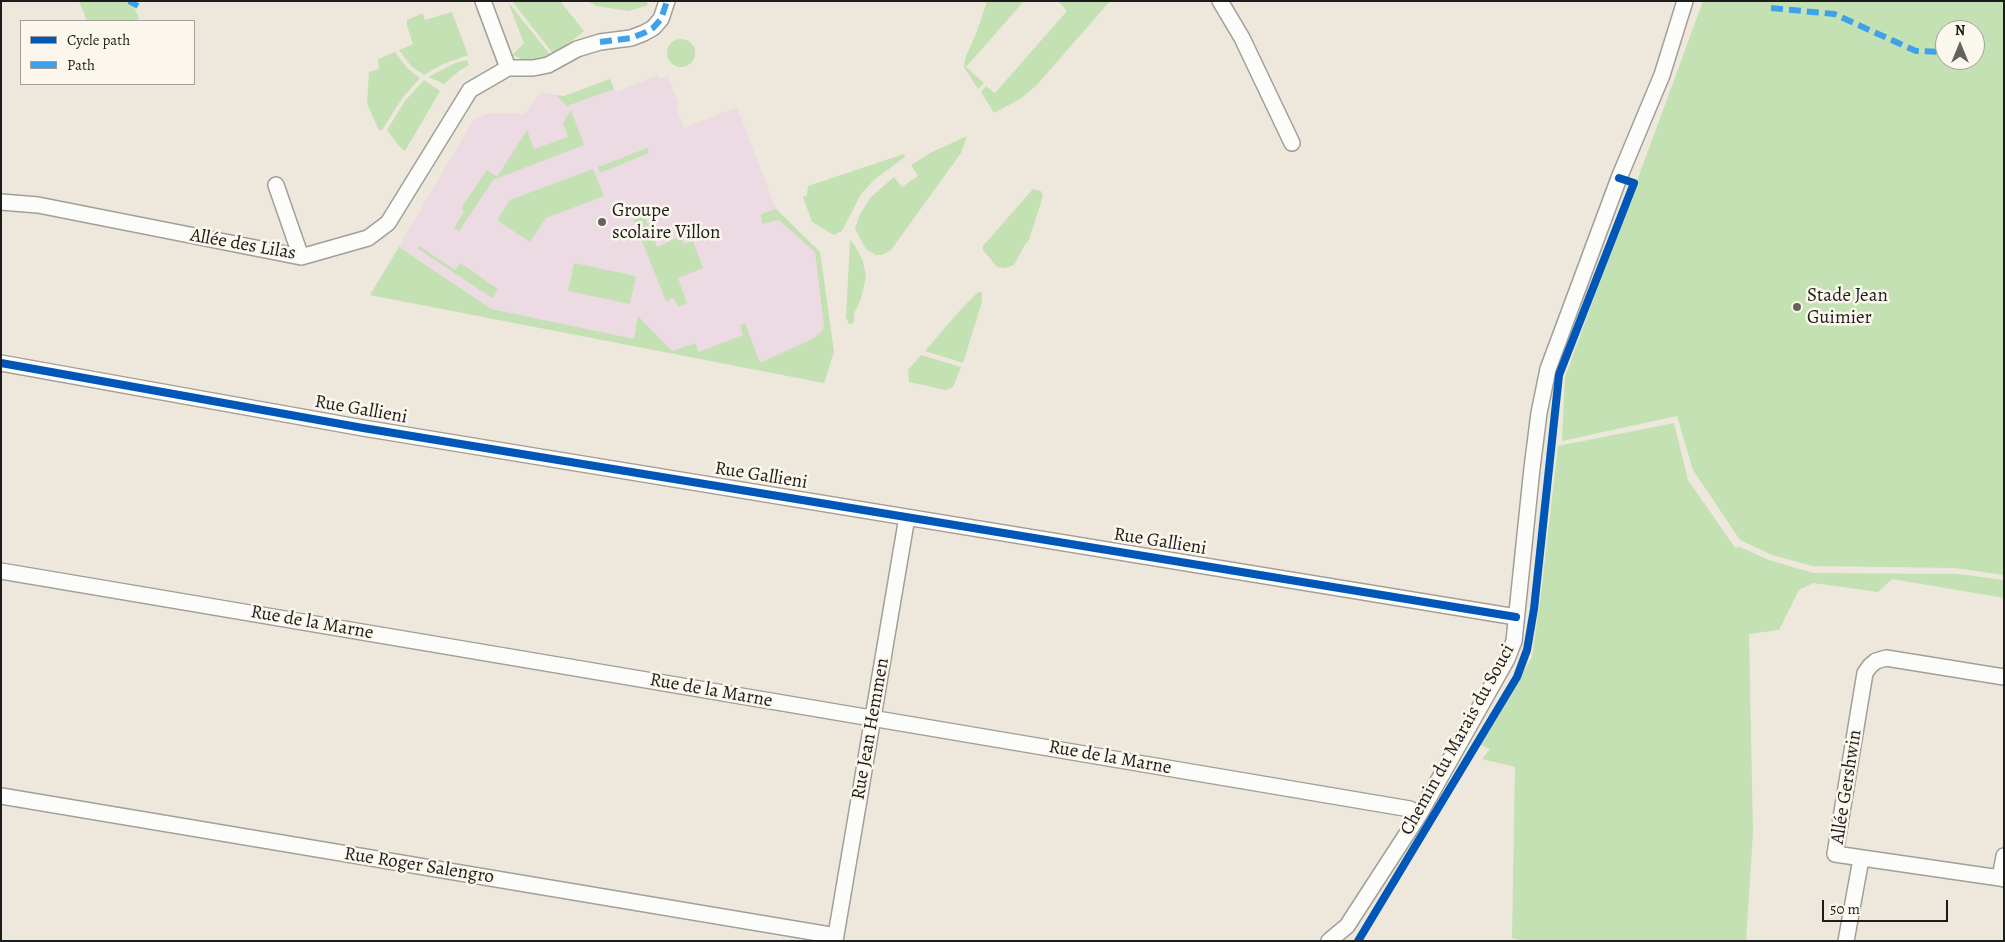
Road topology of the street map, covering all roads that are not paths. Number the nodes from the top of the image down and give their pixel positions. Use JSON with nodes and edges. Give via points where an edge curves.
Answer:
{"nodes":[{"id":1,"x":482,"y":1,"type":"edge"},
{"id":2,"x":667,"y":1,"type":"edge"},
{"id":3,"x":1220,"y":1,"type":"edge"},
{"id":4,"x":1685,"y":1,"type":"edge"},
{"id":5,"x":508,"y":68,"type":"junction"},
{"id":6,"x":1292,"y":143,"type":"dead end"},
{"id":7,"x":276,"y":185,"type":"dead end"},
{"id":8,"x":1,"y":202,"type":"edge"},
{"id":9,"x":301,"y":257,"type":"junction"},
{"id":10,"x":1,"y":363,"type":"edge"},
{"id":11,"x":907,"y":517,"type":"junction"},
{"id":12,"x":1,"y":571,"type":"edge"},
{"id":13,"x":1516,"y":617,"type":"junction"},
{"id":14,"x":2004,"y":677,"type":"edge"},
{"id":15,"x":873,"y":718,"type":"junction"},
{"id":16,"x":1,"y":796,"type":"edge"},
{"id":17,"x":1419,"y":815,"type":"junction"},
{"id":18,"x":2004,"y":856,"type":"edge"},
{"id":19,"x":1861,"y":859,"type":"junction"},
{"id":20,"x":2002,"y":878,"type":"edge"},
{"id":21,"x":836,"y":938,"type":"edge"},
{"id":22,"x":1336,"y":939,"type":"edge"},
{"id":23,"x":1846,"y":941,"type":"edge"}],
"edges":[{"from":1,"to":5,"type":"street"},
{"from":2,"to":5,"type":"street","via":[[661,19],[644,33],[577,49],[548,65]]},
{"from":3,"to":6,"type":"street","via":[[1242,38]]},
{"from":4,"to":13,"type":"street","name":"Chemin du Marais du Souci","via":[[1662,75],[1619,178],[1548,369],[1539,413]]},
{"from":5,"to":9,"type":"street","name":"Allée des Lilas","via":[[470,90],[388,223],[368,238]]},
{"from":7,"to":9,"type":"street"},
{"from":8,"to":9,"type":"street","name":"Allée des Lilas","via":[[38,205]]},
{"from":10,"to":11,"type":"street","name":"Rue Gallieni","via":[[364,428]]},
{"from":11,"to":13,"type":"street","name":"Rue Gallieni"},
{"from":11,"to":15,"type":"street","name":"Rue Jean Hemmen"},
{"from":12,"to":15,"type":"street","name":"Rue de la Marne"},
{"from":13,"to":17,"type":"street","name":"Chemin du Marais du Souci","via":[[1514,641],[1507,659]]},
{"from":14,"to":19,"type":"street","name":"Allée Gershwin","via":[[1886,658],[1876,661],[1865,673],[1835,854]]},
{"from":15,"to":17,"type":"street","name":"Rue de la Marne","via":[[1410,808]]},
{"from":15,"to":21,"type":"street","name":"Rue Jean Hemmen"},
{"from":16,"to":21,"type":"street","name":"Rue Roger Salengro"},
{"from":17,"to":22,"type":"street","name":"Chemin du Marais du Souci"},
{"from":18,"to":20,"type":"street"},
{"from":19,"to":20,"type":"street","name":"Allée Gershwin"},
{"from":19,"to":23,"type":"street"}]}
